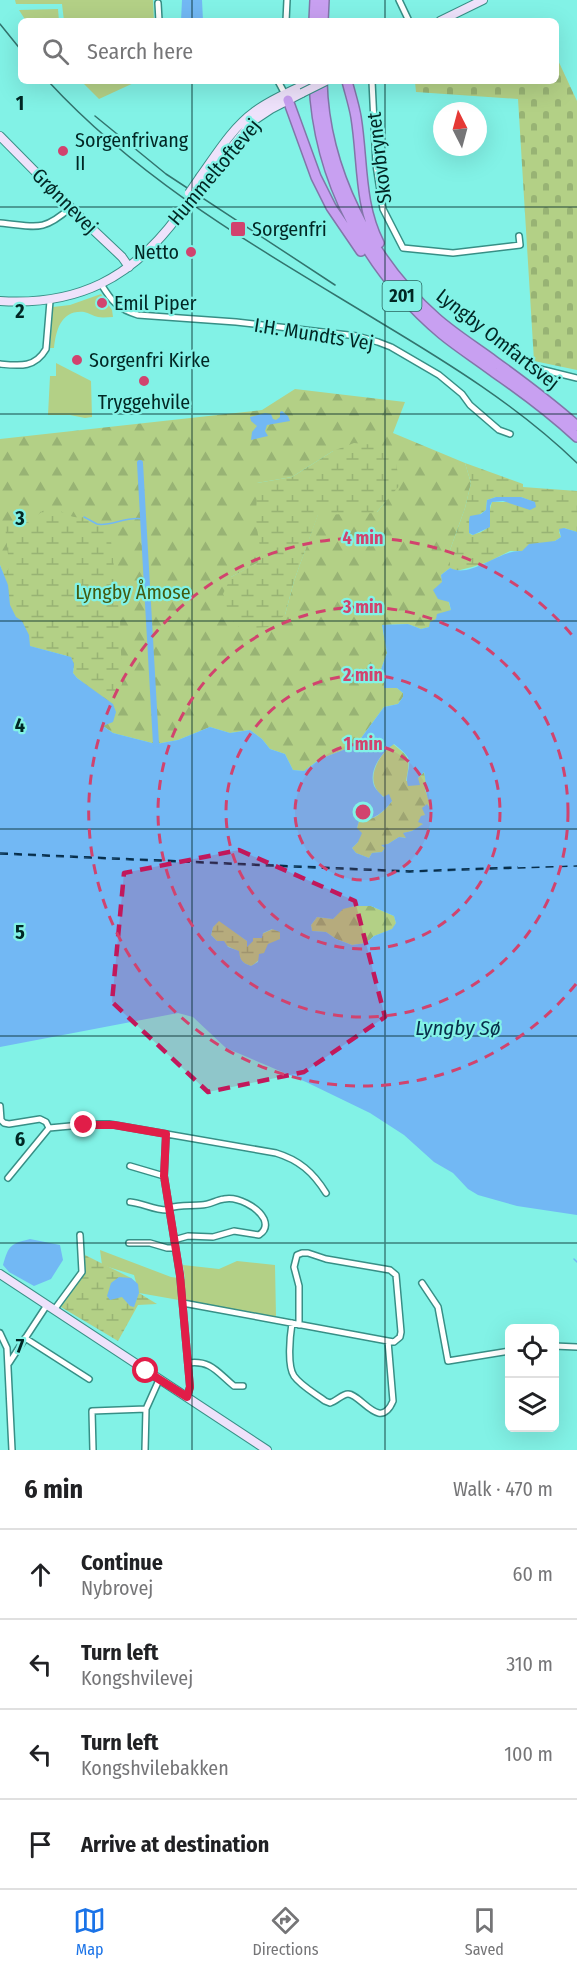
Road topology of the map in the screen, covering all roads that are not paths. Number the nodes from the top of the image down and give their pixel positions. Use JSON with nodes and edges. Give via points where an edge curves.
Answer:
{"nodes":[{"id":1,"x":287,"y":0,"type":"edge"},
{"id":2,"x":315,"y":0,"type":"edge"},
{"id":3,"x":324,"y":0,"type":"edge"},
{"id":4,"x":399,"y":0,"type":"edge"},
{"id":5,"x":483,"y":0,"type":"edge"},
{"id":6,"x":158,"y":3,"type":"dead end"},
{"id":7,"x":159,"y":18,"type":"edge"},
{"id":8,"x":286,"y":18,"type":"edge"},
{"id":9,"x":314,"y":18,"type":"edge"},
{"id":10,"x":323,"y":18,"type":"edge"},
{"id":11,"x":408,"y":18,"type":"edge"},
{"id":12,"x":446,"y":18,"type":"edge"},
{"id":13,"x":280,"y":84,"type":"edge"},
{"id":14,"x":309,"y":84,"type":"edge"},
{"id":15,"x":313,"y":84,"type":"edge"},
{"id":16,"x":316,"y":84,"type":"edge"},
{"id":17,"x":324,"y":84,"type":"edge"},
{"id":18,"x":348,"y":84,"type":"edge"},
{"id":19,"x":372,"y":84,"type":"edge"},
{"id":20,"x":302,"y":89,"type":"junction"},
{"id":21,"x":286,"y":97,"type":"junction"},
{"id":22,"x":0,"y":136,"type":"edge"},
{"id":23,"x":70,"y":207,"type":"junction"},
{"id":24,"x":0,"y":223,"type":"edge"},
{"id":25,"x":519,"y":236,"type":"dead end"},
{"id":26,"x":129,"y":267,"type":"junction"},
{"id":27,"x":382,"y":272,"type":"junction"},
{"id":28,"x":399,"y":280,"type":"junction"},
{"id":29,"x":101,"y":284,"type":"junction"},
{"id":30,"x":0,"y":301,"type":"edge"},
{"id":31,"x":50,"y":301,"type":"junction"},
{"id":32,"x":0,"y":364,"type":"edge"},
{"id":33,"x":532,"y":367,"type":"dead end"},
{"id":34,"x":577,"y":378,"type":"edge"},
{"id":35,"x":577,"y":426,"type":"edge"},
{"id":36,"x":510,"y":434,"type":"dead end"},
{"id":37,"x":577,"y":437,"type":"edge"},
{"id":38,"x":0,"y":1106,"type":"edge"},
{"id":39,"x":49,"y":1128,"type":"junction"},
{"id":40,"x":166,"y":1134,"type":"junction"},
{"id":41,"x":130,"y":1166,"type":"dead end"},
{"id":42,"x":164,"y":1176,"type":"junction"},
{"id":43,"x":8,"y":1178,"type":"dead end"},
{"id":44,"x":326,"y":1193,"type":"dead end"},
{"id":45,"x":130,"y":1202,"type":"dead end"},
{"id":46,"x":169,"y":1209,"type":"junction"},
{"id":47,"x":80,"y":1235,"type":"dead end"},
{"id":48,"x":174,"y":1240,"type":"junction"},
{"id":49,"x":129,"y":1243,"type":"dead end"},
{"id":50,"x":175,"y":1248,"type":"junction"},
{"id":51,"x":0,"y":1274,"type":"edge"},
{"id":52,"x":422,"y":1283,"type":"dead end"},
{"id":53,"x":183,"y":1303,"type":"junction"},
{"id":54,"x":46,"y":1305,"type":"junction"},
{"id":55,"x":54,"y":1310,"type":"junction"},
{"id":56,"x":296,"y":1324,"type":"junction"},
{"id":57,"x":0,"y":1333,"type":"edge"},
{"id":58,"x":25,"y":1338,"type":"junction"},
{"id":59,"x":388,"y":1341,"type":"junction"},
{"id":60,"x":559,"y":1346,"type":"edge"},
{"id":61,"x":577,"y":1347,"type":"edge"},
{"id":62,"x":505,"y":1352,"type":"edge"},
{"id":63,"x":9,"y":1363,"type":"junction"},
{"id":64,"x":188,"y":1363,"type":"junction"},
{"id":65,"x":88,"y":1379,"type":"dead end"},
{"id":66,"x":159,"y":1380,"type":"junction"},
{"id":67,"x":243,"y":1386,"type":"dead end"},
{"id":68,"x":187,"y":1397,"type":"junction"},
{"id":69,"x":146,"y":1409,"type":"junction"},
{"id":70,"x":12,"y":1450,"type":"edge"},
{"id":71,"x":93,"y":1450,"type":"edge"},
{"id":72,"x":145,"y":1450,"type":"edge"},
{"id":73,"x":267,"y":1450,"type":"edge"}],
"edges":[{"from":1,"to":8,"type":"street"},
{"from":2,"to":9,"type":"highway"},
{"from":3,"to":10,"type":"highway"},
{"from":4,"to":11,"type":"street"},
{"from":5,"to":12,"type":"street"},
{"from":6,"to":7,"type":"street"},
{"from":13,"to":21,"type":"street"},
{"from":14,"to":20,"type":"street"},
{"from":15,"to":27,"type":"highway","name":"Lyngby Omfartsvej","number":"201","via":[[318,124],[333,181],[346,212]]},
{"from":16,"to":20,"type":"street","bridge":true},
{"from":17,"to":28,"type":"highway","name":"Lyngby Omfartsvej","number":"201","via":[[332,147],[353,208]]},
{"from":18,"to":28,"type":"highway","via":[[370,221]]},
{"from":19,"to":25,"type":"street","name":"Skovbrynet","via":[[376,165],[384,209],[403,248],[453,253],[480,251],[520,245]]},
{"from":20,"to":21,"type":"street","name":"Hummeltoftevej"},
{"from":21,"to":26,"type":"street","name":"Hummeltoftevej","bridge":true,"via":[[248,125],[202,178],[159,237]]},
{"from":21,"to":27,"type":"highway","via":[[331,207],[361,251]]},
{"from":22,"to":23,"type":"street","name":"Grønnevej"},
{"from":23,"to":24,"type":"street","via":[[47,225]]},
{"from":23,"to":26,"type":"street","name":"Grønnevej"},
{"from":26,"to":29,"type":"street","name":"Hummeltoftevej"},
{"from":27,"to":37,"type":"highway","name":"Lyngby Omfartsvej","number":"201","via":[[444,336]]},
{"from":28,"to":35,"type":"highway","name":"Lyngby Omfartsvej","number":"201","via":[[443,324]]},
{"from":29,"to":31,"type":"street","name":"Hummeltoftevej"},
{"from":29,"to":36,"type":"street","name":"I.H. Mundts Vej","via":[[114,303],[138,315],[236,322],[357,336],[378,342],[439,375],[500,430]]},
{"from":30,"to":31,"type":"street","name":"Hummeltoftevej"},
{"from":31,"to":32,"type":"street","via":[[42,356],[27,365]]},
{"from":33,"to":34,"type":"street"},
{"from":38,"to":39,"type":"street","via":[[4,1123],[40,1119]]},
{"from":39,"to":40,"type":"street","via":[[104,1124]]},
{"from":39,"to":43,"type":"street"},
{"from":40,"to":42,"type":"street"},
{"from":40,"to":44,"type":"street","via":[[276,1152],[308,1169]]},
{"from":41,"to":42,"type":"street"},
{"from":42,"to":46,"type":"street"},
{"from":45,"to":46,"type":"street"},
{"from":46,"to":48,"type":"street"},
{"from":46,"to":48,"type":"street","via":[[232,1199],[253,1207],[266,1224],[259,1235],[234,1231]]},
{"from":47,"to":55,"type":"street","via":[[82,1272]]},
{"from":48,"to":50,"type":"street"},
{"from":49,"to":50,"type":"street"},
{"from":50,"to":53,"type":"street"},
{"from":51,"to":54,"type":"street"},
{"from":52,"to":62,"type":"street","via":[[438,1306],[448,1361]]},
{"from":53,"to":56,"type":"street"},
{"from":53,"to":64,"type":"street"},
{"from":54,"to":55,"type":"street"},
{"from":54,"to":58,"type":"street"},
{"from":55,"to":66,"type":"street"},
{"from":56,"to":59,"type":"street"},
{"from":56,"to":59,"type":"street","via":[[289,1338],[295,1378],[325,1401],[336,1402],[353,1395],[372,1411],[386,1410],[393,1401]]},
{"from":56,"to":59,"type":"street","via":[[299,1286],[294,1260],[297,1255],[308,1253],[393,1272],[397,1278],[400,1337]]},
{"from":57,"to":63,"type":"street"},
{"from":58,"to":63,"type":"street"},
{"from":58,"to":65,"type":"street"},
{"from":60,"to":61,"type":"street"},
{"from":63,"to":70,"type":"street"},
{"from":64,"to":67,"type":"street","via":[[207,1363],[234,1386]]},
{"from":64,"to":68,"type":"street"},
{"from":66,"to":68,"type":"street"},
{"from":66,"to":69,"type":"street"},
{"from":68,"to":73,"type":"street"},
{"from":69,"to":71,"type":"street","via":[[92,1411]]},
{"from":69,"to":72,"type":"street"}]}
